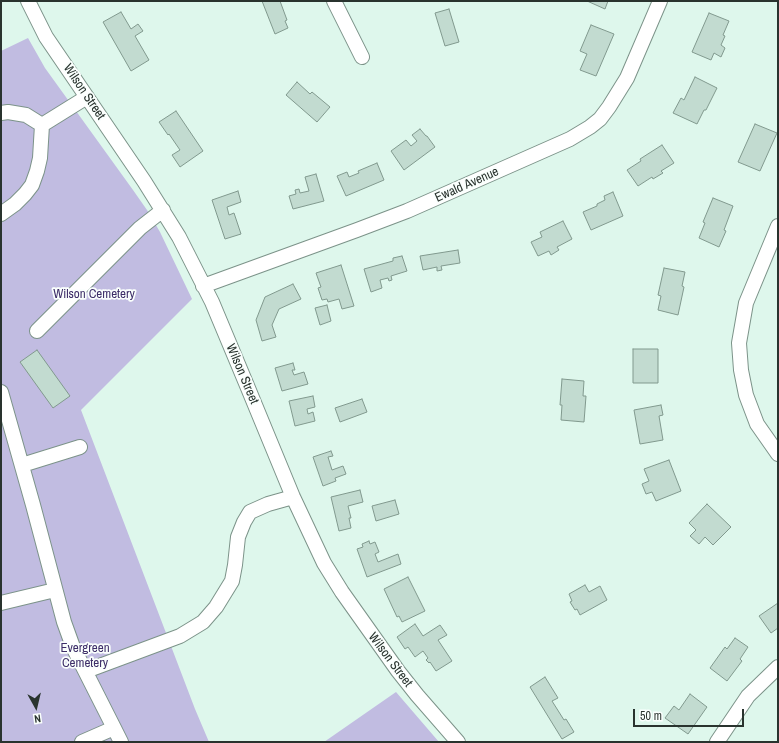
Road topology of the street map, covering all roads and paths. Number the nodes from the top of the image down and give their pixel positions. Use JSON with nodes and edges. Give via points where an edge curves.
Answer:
{"nodes":[{"id":1,"x":28,"y":1,"type":"edge"},
{"id":2,"x":334,"y":1,"type":"edge"},
{"id":3,"x":660,"y":1,"type":"edge"},
{"id":4,"x":362,"y":57,"type":"dead end"},
{"id":5,"x":87,"y":97,"type":"junction"},
{"id":6,"x":1,"y":113,"type":"edge"},
{"id":7,"x":42,"y":125,"type":"junction"},
{"id":8,"x":163,"y":210,"type":"junction"},
{"id":9,"x":1,"y":214,"type":"edge"},
{"id":10,"x":778,"y":226,"type":"edge"},
{"id":11,"x":203,"y":286,"type":"junction"},
{"id":12,"x":37,"y":331,"type":"dead end"},
{"id":13,"x":1,"y":392,"type":"edge"},
{"id":14,"x":80,"y":447,"type":"dead end"},
{"id":15,"x":778,"y":454,"type":"edge"},
{"id":16,"x":22,"y":465,"type":"junction"},
{"id":17,"x":293,"y":497,"type":"junction"},
{"id":18,"x":55,"y":590,"type":"junction"},
{"id":19,"x":1,"y":603,"type":"edge"},
{"id":20,"x":778,"y":667,"type":"edge"},
{"id":21,"x":86,"y":671,"type":"junction"},
{"id":22,"x":114,"y":728,"type":"junction"},
{"id":23,"x":82,"y":742,"type":"edge"},
{"id":24,"x":121,"y":742,"type":"edge"},
{"id":25,"x":458,"y":742,"type":"edge"},
{"id":26,"x":717,"y":742,"type":"edge"}],
"edges":[{"from":1,"to":5,"type":"street","name":"Wilson Street","via":[[46,37]]},
{"from":2,"to":4,"type":"street"},
{"from":3,"to":11,"type":"street","name":"Ewald Avenue","via":[[627,78],[600,119],[590,127],[570,139],[407,211]]},
{"from":5,"to":7,"type":"street"},
{"from":5,"to":8,"type":"street","name":"Wilson Street"},
{"from":6,"to":7,"type":"street","via":[[26,115]]},
{"from":7,"to":9,"type":"street","via":[[40,158],[32,185],[20,199]]},
{"from":8,"to":11,"type":"street","name":"Wilson Street"},
{"from":8,"to":12,"type":"street","via":[[140,228]]},
{"from":10,"to":15,"type":"street","via":[[746,302],[739,343],[746,395],[758,424]]},
{"from":11,"to":17,"type":"street","name":"Wilson Street","via":[[212,302]]},
{"from":13,"to":16,"type":"street"},
{"from":14,"to":16,"type":"street"},
{"from":16,"to":18,"type":"street"},
{"from":17,"to":21,"type":"street","via":[[250,512],[238,537],[232,581],[203,622],[180,636]]},
{"from":17,"to":25,"type":"street","name":"Wilson Street","via":[[324,563],[345,598],[398,671]]},
{"from":18,"to":19,"type":"street"},
{"from":18,"to":21,"type":"street","via":[[73,647]]},
{"from":20,"to":26,"type":"street","via":[[748,696]]},
{"from":21,"to":22,"type":"street"},
{"from":22,"to":23,"type":"street"},
{"from":22,"to":24,"type":"street"}]}
